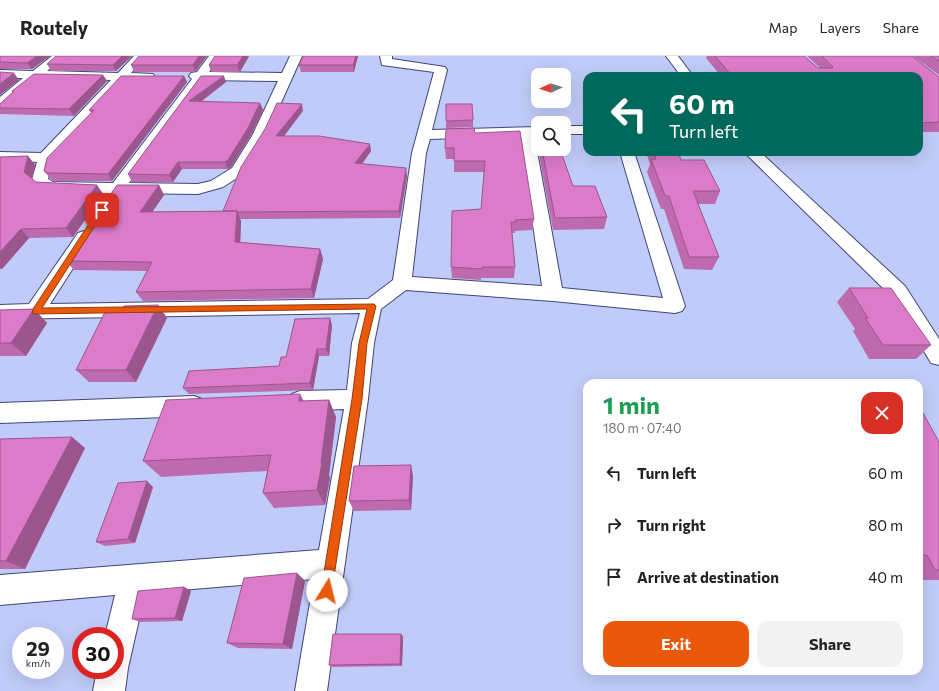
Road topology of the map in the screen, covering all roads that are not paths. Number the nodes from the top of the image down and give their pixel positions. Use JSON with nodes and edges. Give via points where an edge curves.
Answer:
{"nodes":[{"id":1,"x":58,"y":56,"type":"edge"},
{"id":2,"x":140,"y":56,"type":"edge"},
{"id":3,"x":215,"y":56,"type":"edge"},
{"id":4,"x":296,"y":56,"type":"edge"},
{"id":5,"x":386,"y":56,"type":"edge"},
{"id":6,"x":672,"y":56,"type":"edge"},
{"id":7,"x":684,"y":72,"type":"edge"},
{"id":8,"x":0,"y":74,"type":"edge"},
{"id":9,"x":35,"y":75,"type":"junction"},
{"id":10,"x":192,"y":76,"type":"junction"},
{"id":11,"x":119,"y":77,"type":"junction"},
{"id":12,"x":163,"y":77,"type":"edge"},
{"id":13,"x":285,"y":77,"type":"junction"},
{"id":14,"x":0,"y":103,"type":"edge"},
{"id":15,"x":571,"y":130,"type":"edge"},
{"id":16,"x":583,"y":130,"type":"edge"},
{"id":17,"x":531,"y":131,"type":"edge"},
{"id":18,"x":424,"y":135,"type":"junction"},
{"id":19,"x":0,"y":156,"type":"edge"},
{"id":20,"x":535,"y":156,"type":"edge"},
{"id":21,"x":628,"y":156,"type":"edge"},
{"id":22,"x":755,"y":156,"type":"edge"},
{"id":23,"x":45,"y":158,"type":"junction"},
{"id":24,"x":117,"y":188,"type":"junction"},
{"id":25,"x":105,"y":206,"type":"edge"},
{"id":26,"x":92,"y":224,"type":"edge"},
{"id":27,"x":402,"y":283,"type":"junction"},
{"id":28,"x":553,"y":294,"type":"junction"},
{"id":29,"x":372,"y":306,"type":"junction"},
{"id":30,"x":36,"y":311,"type":"junction"},
{"id":31,"x":0,"y":312,"type":"edge"},
{"id":32,"x":939,"y":357,"type":"edge"},
{"id":33,"x":357,"y":399,"type":"junction"},
{"id":34,"x":278,"y":402,"type":"edge"},
{"id":35,"x":214,"y":405,"type":"edge"},
{"id":36,"x":0,"y":413,"type":"edge"},
{"id":37,"x":332,"y":563,"type":"junction"},
{"id":38,"x":133,"y":579,"type":"junction"},
{"id":39,"x":0,"y":590,"type":"edge"},
{"id":40,"x":123,"y":627,"type":"edge"},
{"id":41,"x":111,"y":679,"type":"edge"},
{"id":42,"x":109,"y":691,"type":"edge"},
{"id":43,"x":311,"y":691,"type":"edge"}],
"edges":[{"from":1,"to":9,"type":"street"},
{"from":2,"to":11,"type":"street"},
{"from":3,"to":10,"type":"street"},
{"from":4,"to":13,"type":"street"},
{"from":5,"to":18,"type":"street","via":[[386,62],[441,70]]},
{"from":6,"to":7,"type":"street"},
{"from":8,"to":9,"type":"street"},
{"from":9,"to":11,"type":"street"},
{"from":9,"to":14,"type":"street"},
{"from":10,"to":13,"type":"street"},
{"from":10,"to":24,"type":"street"},
{"from":11,"to":12,"type":"street"},
{"from":11,"to":23,"type":"street"},
{"from":13,"to":24,"type":"street","via":[[259,136],[238,171],[217,184],[198,189]]},
{"from":15,"to":16,"type":"street"},
{"from":17,"to":18,"type":"street"},
{"from":18,"to":27,"type":"street","via":[[419,153]]},
{"from":19,"to":23,"type":"street"},
{"from":20,"to":28,"type":"street"},
{"from":21,"to":28,"type":"street","via":[[675,306]]},
{"from":22,"to":32,"type":"street","via":[[898,291]]},
{"from":23,"to":24,"type":"street","via":[[40,180],[49,187]]},
{"from":24,"to":25,"type":"street"},
{"from":26,"to":30,"type":"street"},
{"from":27,"to":28,"type":"street"},
{"from":27,"to":29,"type":"street"},
{"from":29,"to":30,"type":"street"},
{"from":29,"to":33,"type":"street","via":[[361,355]]},
{"from":30,"to":31,"type":"street"},
{"from":33,"to":34,"type":"street"},
{"from":33,"to":37,"type":"street"},
{"from":35,"to":36,"type":"street"},
{"from":37,"to":38,"type":"street"},
{"from":37,"to":43,"type":"street"},
{"from":38,"to":39,"type":"street"},
{"from":38,"to":40,"type":"street"},
{"from":41,"to":42,"type":"street"}]}
